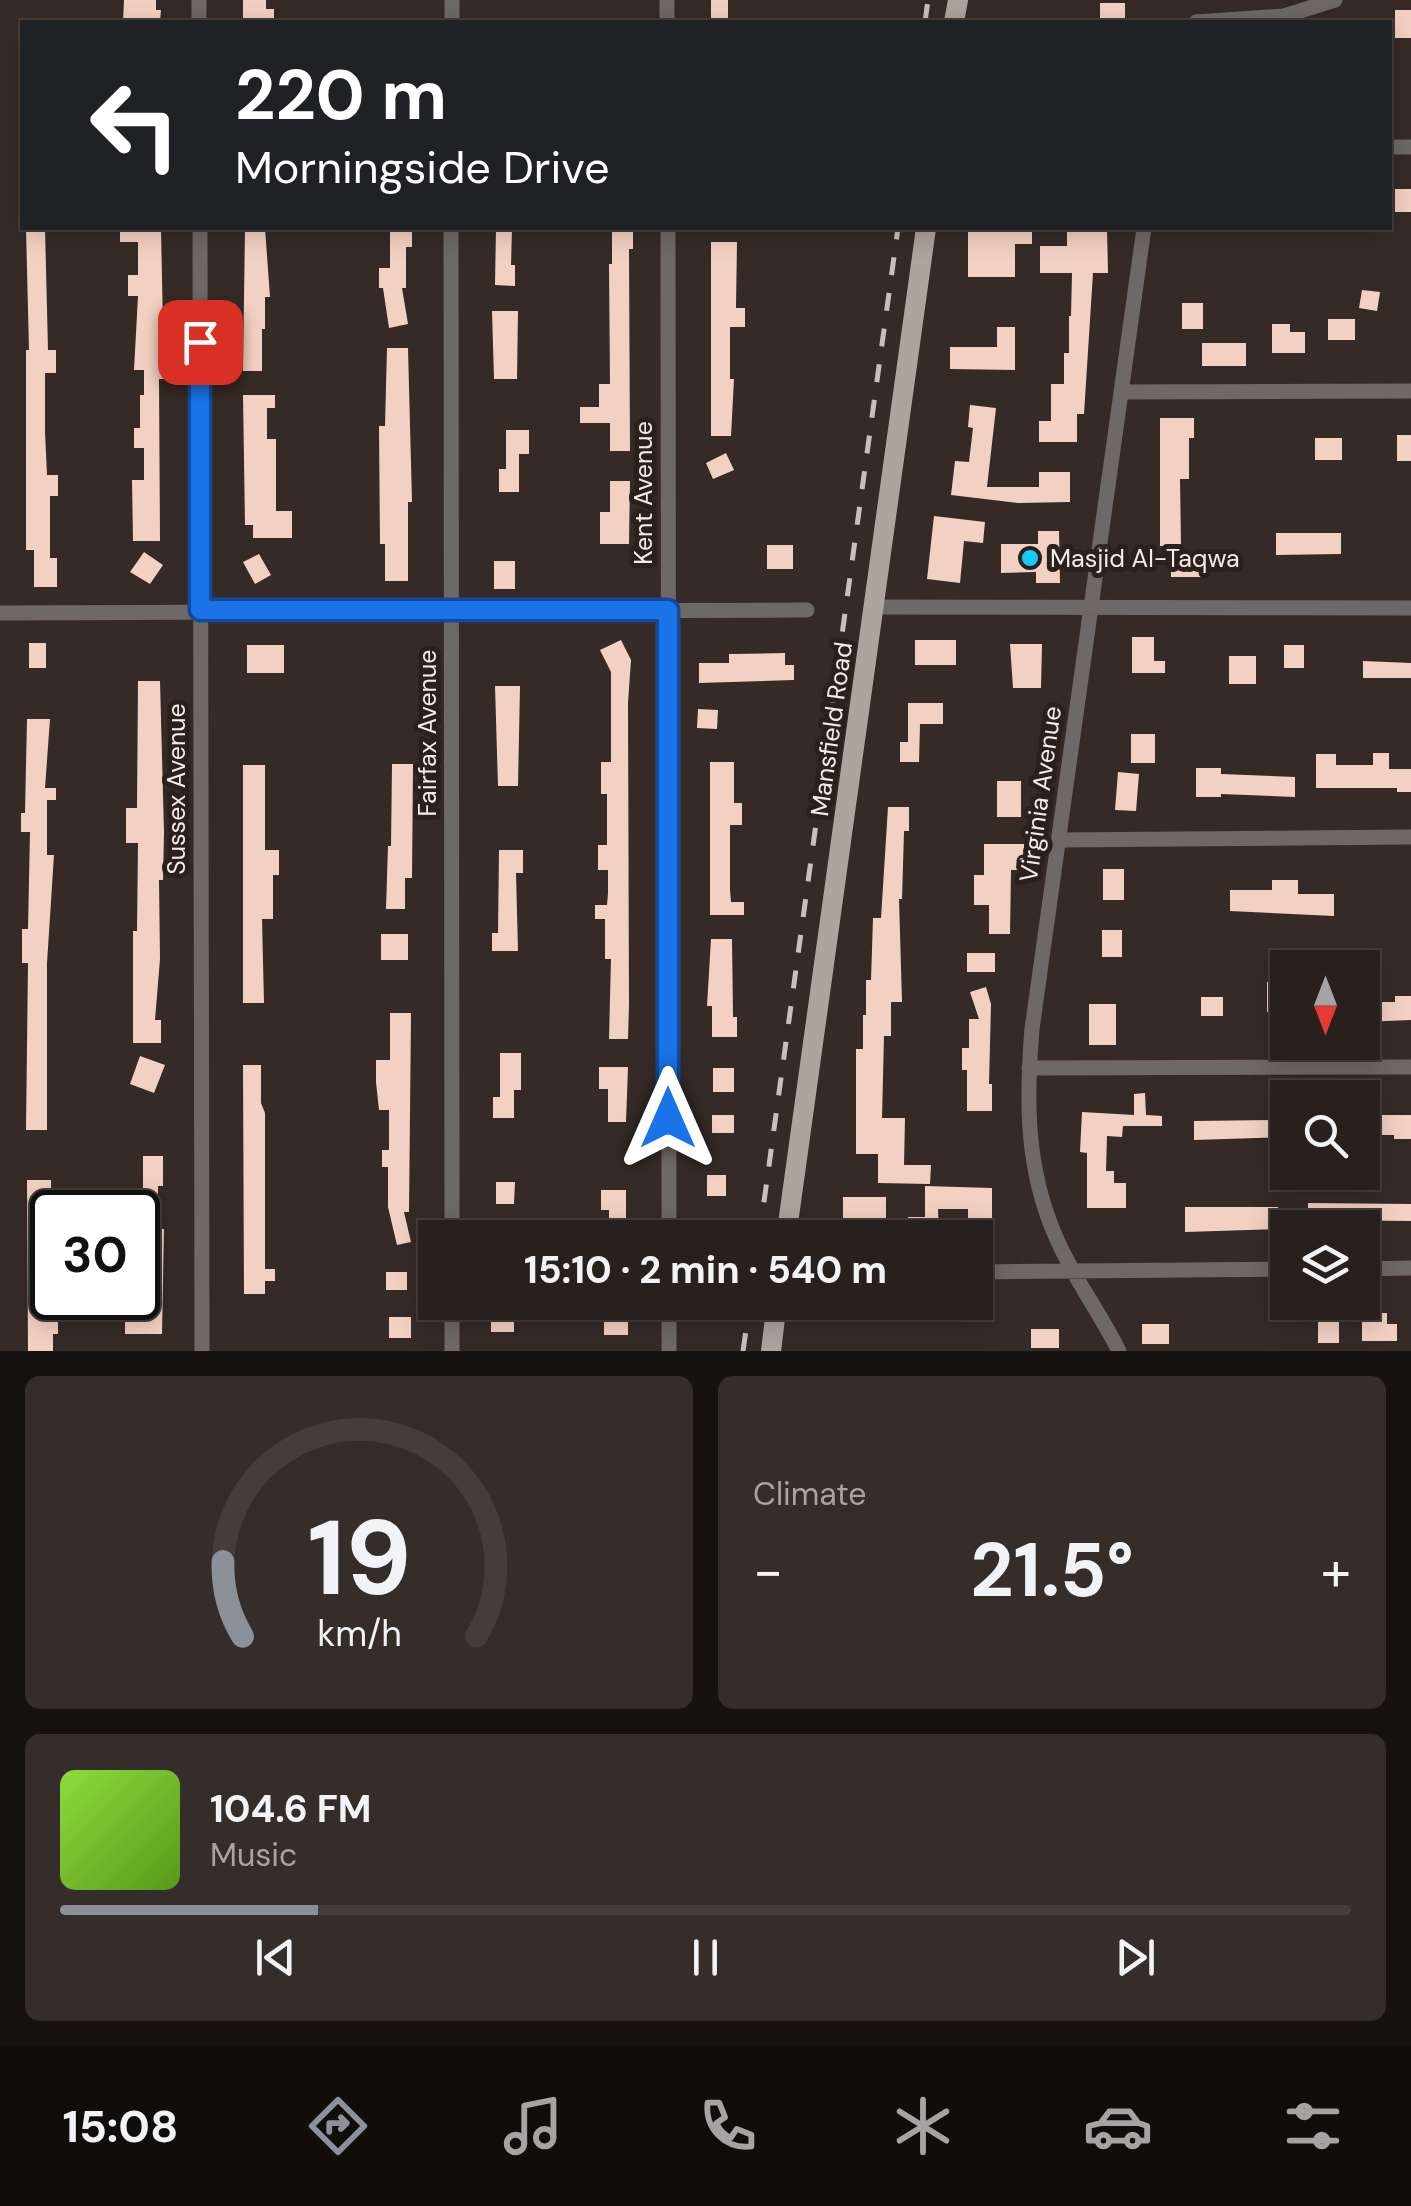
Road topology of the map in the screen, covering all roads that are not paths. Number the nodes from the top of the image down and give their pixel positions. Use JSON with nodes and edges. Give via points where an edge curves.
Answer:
{"nodes":[{"id":1,"x":1335,"y":0,"type":"edge"},
{"id":2,"x":1225,"y":20,"type":"edge"},
{"id":3,"x":200,"y":230,"type":"edge"},
{"id":4,"x":452,"y":230,"type":"edge"},
{"id":5,"x":668,"y":230,"type":"edge"},
{"id":6,"x":926,"y":230,"type":"edge"},
{"id":7,"x":1144,"y":230,"type":"edge"},
{"id":8,"x":1411,"y":391,"type":"edge"},
{"id":9,"x":1121,"y":392,"type":"junction"},
{"id":10,"x":873,"y":607,"type":"junction"},
{"id":11,"x":1092,"y":608,"type":"junction"},
{"id":12,"x":1411,"y":608,"type":"edge"},
{"id":13,"x":200,"y":610,"type":"junction"},
{"id":14,"x":451,"y":610,"type":"junction"},
{"id":15,"x":668,"y":610,"type":"junction"},
{"id":16,"x":808,"y":610,"type":"dead end"},
{"id":17,"x":0,"y":612,"type":"edge"},
{"id":18,"x":1411,"y":837,"type":"edge"},
{"id":19,"x":1059,"y":840,"type":"junction"},
{"id":20,"x":1411,"y":1067,"type":"edge"},
{"id":21,"x":1029,"y":1068,"type":"junction"},
{"id":22,"x":452,"y":1220,"type":"edge"},
{"id":23,"x":669,"y":1220,"type":"edge"},
{"id":24,"x":788,"y":1220,"type":"edge"},
{"id":25,"x":1380,"y":1268,"type":"edge"},
{"id":26,"x":1411,"y":1268,"type":"edge"},
{"id":27,"x":1270,"y":1269,"type":"edge"},
{"id":28,"x":1073,"y":1271,"type":"junction"},
{"id":29,"x":993,"y":1272,"type":"edge"},
{"id":30,"x":452,"y":1320,"type":"edge"},
{"id":31,"x":669,"y":1320,"type":"edge"},
{"id":32,"x":775,"y":1320,"type":"edge"},
{"id":33,"x":202,"y":1351,"type":"edge"},
{"id":34,"x":452,"y":1351,"type":"edge"},
{"id":35,"x":669,"y":1351,"type":"edge"},
{"id":36,"x":771,"y":1351,"type":"edge"},
{"id":37,"x":1119,"y":1351,"type":"edge"}],
"edges":[{"from":1,"to":2,"type":"street","via":[[1284,16]]},
{"from":3,"to":13,"type":"street","name":"Sussex Avenue"},
{"from":4,"to":14,"type":"street","name":"Fairfax Avenue"},
{"from":5,"to":15,"type":"street","name":"Kent Avenue"},
{"from":6,"to":10,"type":"main road","name":"Mansfield Road"},
{"from":7,"to":9,"type":"street","name":"Virginia Avenue"},
{"from":8,"to":9,"type":"street"},
{"from":9,"to":11,"type":"street","name":"Virginia Avenue"},
{"from":10,"to":11,"type":"street"},
{"from":10,"to":24,"type":"main road","name":"Mansfield Road"},
{"from":11,"to":12,"type":"street"},
{"from":11,"to":19,"type":"street","name":"Virginia Avenue"},
{"from":13,"to":14,"type":"street"},
{"from":13,"to":17,"type":"street"},
{"from":13,"to":33,"type":"street","name":"Sussex Avenue"},
{"from":14,"to":15,"type":"street"},
{"from":14,"to":22,"type":"street","name":"Fairfax Avenue"},
{"from":15,"to":16,"type":"street"},
{"from":15,"to":23,"type":"street","name":"Kent Avenue"},
{"from":18,"to":19,"type":"street"},
{"from":19,"to":21,"type":"street","name":"Virginia Avenue"},
{"from":20,"to":21,"type":"street"},
{"from":21,"to":28,"type":"street","name":"Virginia Avenue","via":[[1026,1111],[1038,1181]]},
{"from":25,"to":26,"type":"street"},
{"from":27,"to":28,"type":"street"},
{"from":28,"to":29,"type":"street"},
{"from":28,"to":37,"type":"street","name":"Virginia Avenue"},
{"from":30,"to":34,"type":"street"},
{"from":31,"to":35,"type":"street"},
{"from":32,"to":36,"type":"main road"}]}
